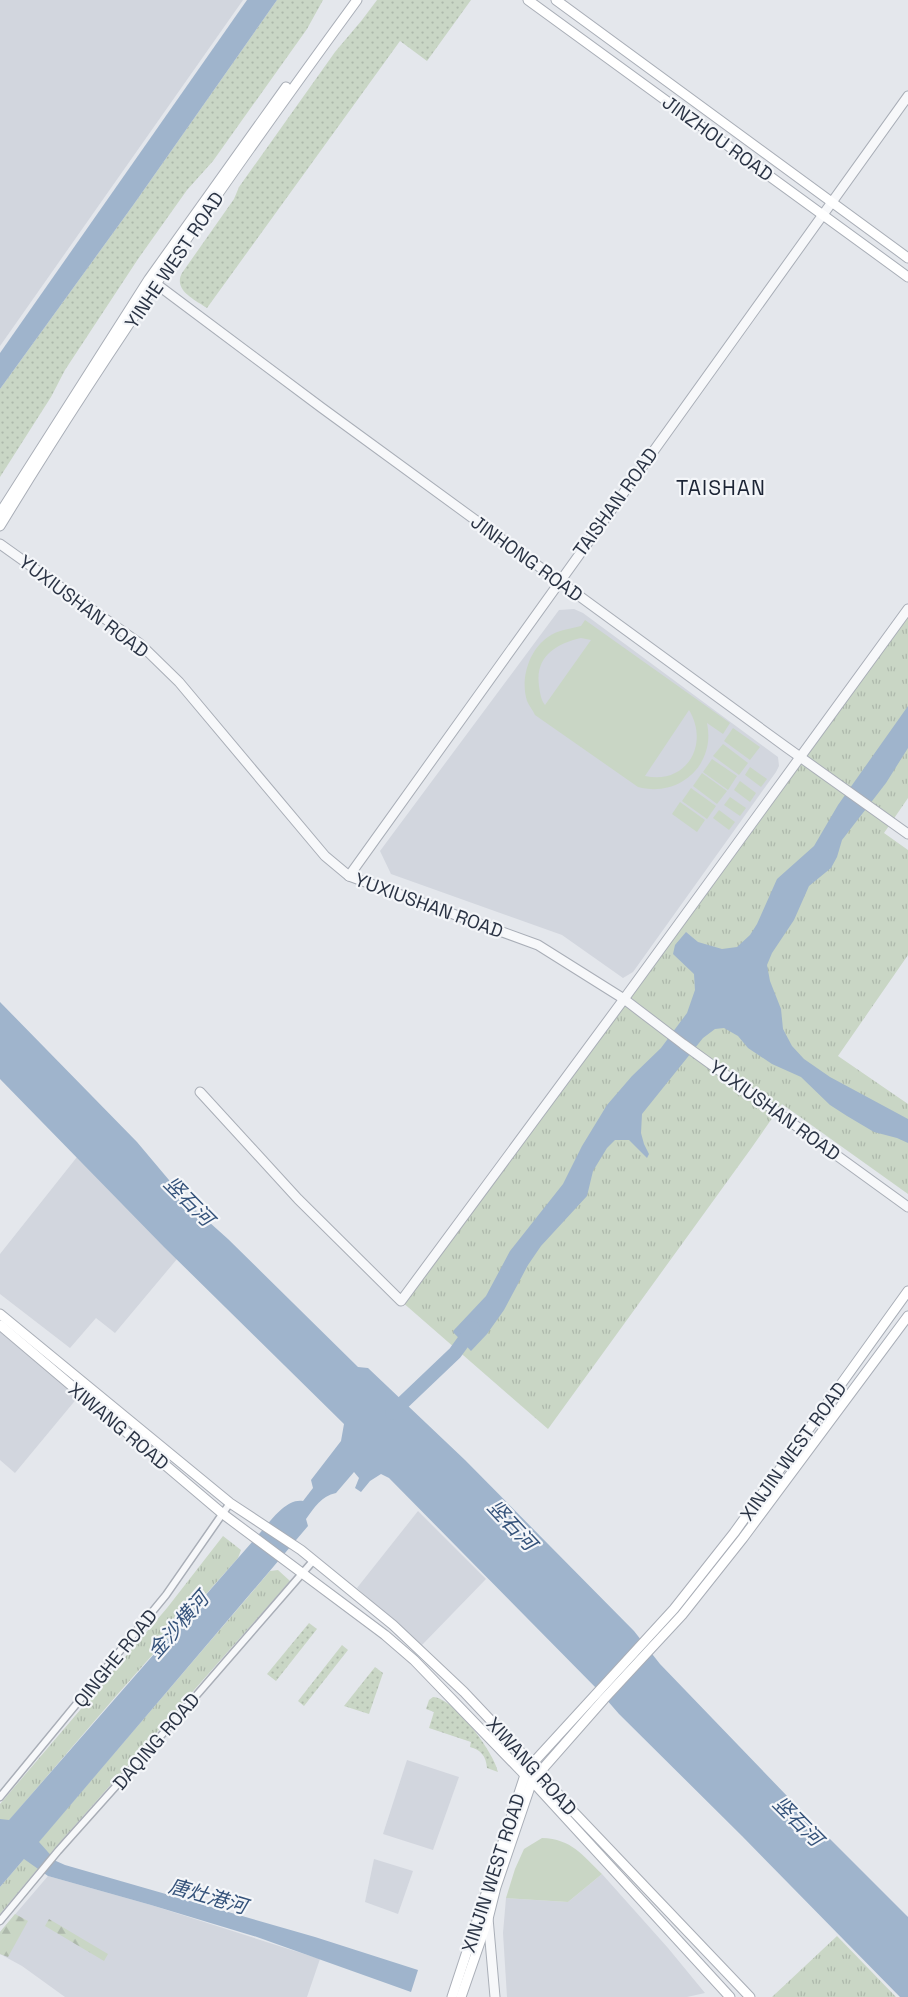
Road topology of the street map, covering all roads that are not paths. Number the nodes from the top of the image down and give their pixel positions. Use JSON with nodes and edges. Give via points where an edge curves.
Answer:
{"nodes":[{"id":1,"x":349,"y":0,"type":"edge"},
{"id":2,"x":357,"y":0,"type":"edge"},
{"id":3,"x":528,"y":0,"type":"edge"},
{"id":4,"x":556,"y":0,"type":"edge"},
{"id":5,"x":908,"y":96,"type":"edge"},
{"id":6,"x":831,"y":202,"type":"junction"},
{"id":7,"x":823,"y":214,"type":"junction"},
{"id":8,"x":908,"y":258,"type":"edge"},
{"id":9,"x":908,"y":277,"type":"edge"},
{"id":10,"x":153,"y":281,"type":"junction"},
{"id":11,"x":0,"y":513,"type":"edge"},
{"id":12,"x":0,"y":526,"type":"edge"},
{"id":13,"x":0,"y":544,"type":"edge"},
{"id":14,"x":559,"y":581,"type":"junction"},
{"id":15,"x":908,"y":609,"type":"edge"},
{"id":16,"x":800,"y":757,"type":"junction"},
{"id":17,"x":908,"y":834,"type":"edge"},
{"id":18,"x":349,"y":876,"type":"junction"},
{"id":19,"x":624,"y":999,"type":"junction"},
{"id":20,"x":200,"y":1092,"type":"dead end"},
{"id":21,"x":908,"y":1207,"type":"edge"},
{"id":22,"x":908,"y":1291,"type":"edge"},
{"id":23,"x":0,"y":1314,"type":"edge"},
{"id":24,"x":908,"y":1316,"type":"edge"},
{"id":25,"x":0,"y":1325,"type":"edge"},
{"id":26,"x":230,"y":1503,"type":"junction"},
{"id":27,"x":223,"y":1514,"type":"junction"},
{"id":28,"x":313,"y":1561,"type":"junction"},
{"id":29,"x":302,"y":1573,"type":"junction"},
{"id":30,"x":587,"y":1711,"type":"junction"},
{"id":31,"x":536,"y":1768,"type":"junction"},
{"id":32,"x":528,"y":1778,"type":"junction"},
{"id":33,"x":0,"y":1797,"type":"edge"},
{"id":34,"x":490,"y":1885,"type":"junction"},
{"id":35,"x":488,"y":1919,"type":"junction"},
{"id":36,"x":0,"y":1921,"type":"edge"},
{"id":37,"x":452,"y":1997,"type":"edge"},
{"id":38,"x":461,"y":1997,"type":"edge"},
{"id":39,"x":495,"y":1997,"type":"edge"},
{"id":40,"x":730,"y":1997,"type":"edge"},
{"id":41,"x":750,"y":1997,"type":"edge"}],
"edges":[{"from":1,"to":10,"type":"main road","name":"YINHE WEST ROAD"},
{"from":2,"to":10,"type":"main road","name":"YINHE WEST ROAD"},
{"from":3,"to":7,"type":"main road","name":"JINZHOU ROAD"},
{"from":4,"to":6,"type":"main road","name":"JINZHOU ROAD"},
{"from":5,"to":6,"type":"street","name":"TAISHAN ROAD"},
{"from":6,"to":7,"type":"street","name":"TAISHAN ROAD"},
{"from":6,"to":8,"type":"main road","name":"JINZHOU ROAD"},
{"from":7,"to":9,"type":"main road","name":"JINZHOU ROAD"},
{"from":7,"to":14,"type":"street","name":"TAISHAN ROAD"},
{"from":10,"to":11,"type":"main road","name":"YINHE WEST ROAD"},
{"from":10,"to":12,"type":"main road","name":"YINHE WEST ROAD"},
{"from":10,"to":14,"type":"street","name":"JINHONG ROAD"},
{"from":13,"to":18,"type":"street","name":"YUXIUSHAN ROAD","via":[[139,642],[179,682],[325,856]]},
{"from":14,"to":16,"type":"street","name":"JINHONG ROAD"},
{"from":14,"to":18,"type":"street","name":"TAISHAN ROAD"},
{"from":15,"to":16,"type":"street"},
{"from":16,"to":17,"type":"street","name":"JINHONG ROAD"},
{"from":16,"to":19,"type":"street"},
{"from":18,"to":19,"type":"street","name":"YUXIUSHAN ROAD","via":[[538,945]]},
{"from":19,"to":20,"type":"street","via":[[401,1301],[298,1198]]},
{"from":19,"to":21,"type":"street","name":"YUXIUSHAN ROAD"},
{"from":22,"to":30,"type":"main road","name":"XINJIN WEST ROAD","via":[[734,1533]]},
{"from":23,"to":26,"type":"main road","name":"XIWANG ROAD"},
{"from":24,"to":30,"type":"main road","name":"XINJIN WEST ROAD","via":[[682,1615]]},
{"from":25,"to":27,"type":"main road","name":"XIWANG ROAD"},
{"from":26,"to":27,"type":"street","name":"QINGHE ROAD"},
{"from":26,"to":28,"type":"main road","name":"XIWANG ROAD"},
{"from":27,"to":29,"type":"main road","name":"XIWANG ROAD"},
{"from":27,"to":33,"type":"street","name":"QINGHE ROAD","via":[[166,1595]]},
{"from":28,"to":29,"type":"street","name":"DAQING ROAD"},
{"from":28,"to":31,"type":"main road","name":"XIWANG ROAD","via":[[393,1625],[464,1692]]},
{"from":29,"to":32,"type":"main road","name":"XIWANG ROAD","via":[[414,1660]]},
{"from":29,"to":36,"type":"street","name":"DAQING ROAD"},
{"from":30,"to":31,"type":"main road","name":"XINJIN WEST ROAD"},
{"from":31,"to":32,"type":"main road","name":"XINJIN WEST ROAD"},
{"from":31,"to":41,"type":"main road","name":"XIWANG ROAD","via":[[569,1807]]},
{"from":32,"to":34,"type":"main road","name":"XINJIN WEST ROAD"},
{"from":32,"to":35,"type":"main road","name":"XINJIN WEST ROAD"},
{"from":32,"to":40,"type":"main road","name":"XIWANG ROAD"},
{"from":34,"to":35,"type":"street"},
{"from":34,"to":37,"type":"main road","name":"XINJIN WEST ROAD"},
{"from":35,"to":38,"type":"main road","name":"XINJIN WEST ROAD"},
{"from":35,"to":39,"type":"street"}]}
